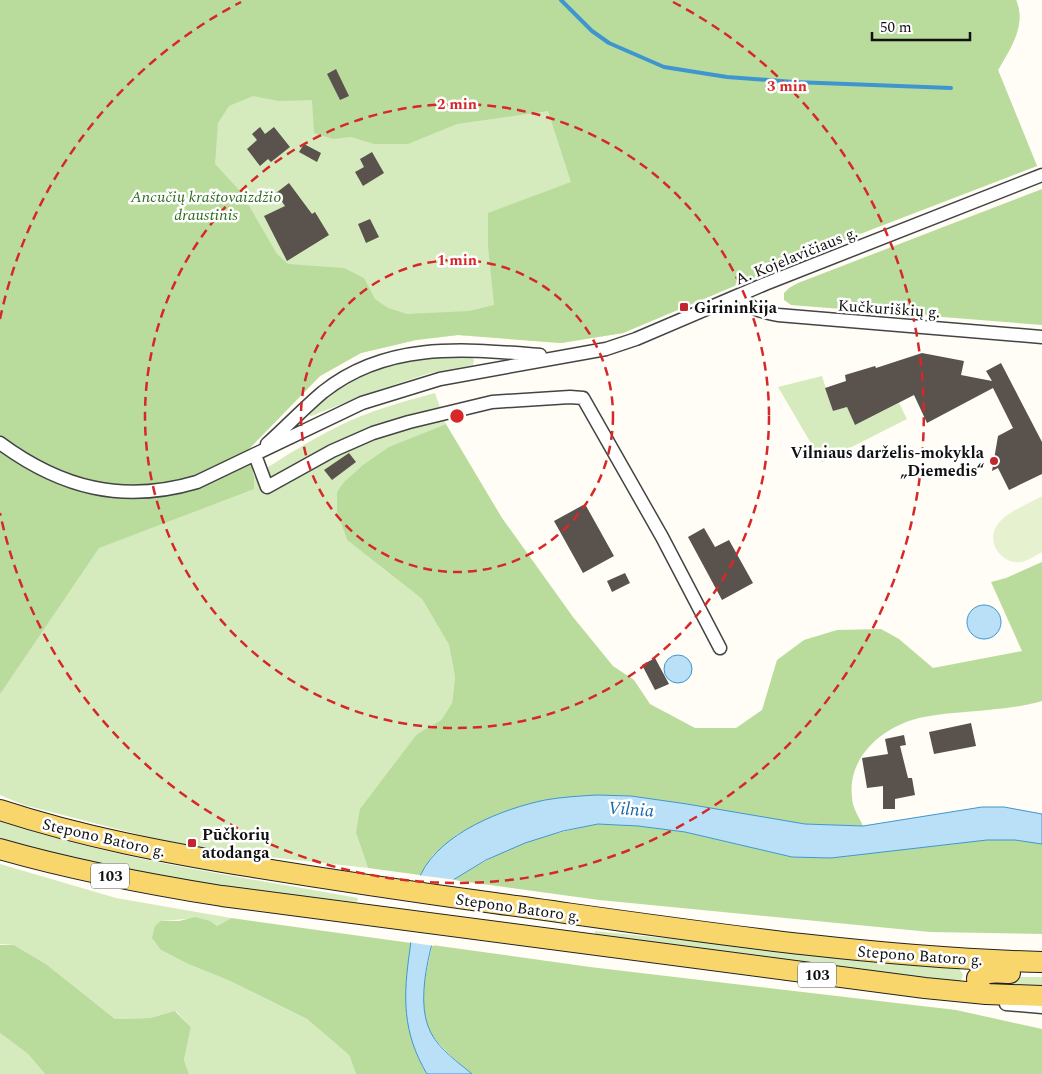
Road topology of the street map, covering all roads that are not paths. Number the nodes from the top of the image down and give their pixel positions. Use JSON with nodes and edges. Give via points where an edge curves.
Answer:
{"nodes":[{"id":1,"x":1042,"y":175,"type":"edge"},
{"id":2,"x":742,"y":294,"type":"junction"},
{"id":3,"x":1042,"y":337,"type":"edge"},
{"id":4,"x":560,"y":357,"type":"junction"},
{"id":5,"x":0,"y":443,"type":"edge"},
{"id":6,"x":255,"y":456,"type":"junction"},
{"id":7,"x":720,"y":648,"type":"dead end"},
{"id":8,"x":0,"y":810,"type":"edge"},
{"id":9,"x":0,"y":849,"type":"edge"},
{"id":10,"x":1042,"y":962,"type":"edge"},
{"id":11,"x":1042,"y":971,"type":"edge"},
{"id":12,"x":986,"y":994,"type":"junction"},
{"id":13,"x":1042,"y":996,"type":"edge"},
{"id":14,"x":1042,"y":1007,"type":"edge"}],
"edges":[{"from":1,"to":2,"type":"street","name":"A. Kojelavičiaus g."},
{"from":2,"to":3,"type":"street","name":"Kučkuriškių g.","via":[[751,307],[778,316]]},
{"from":2,"to":4,"type":"street","name":"A. Kojelavičiaus g.","via":[[636,339],[606,349]]},
{"from":4,"to":6,"type":"street","name":"A. Kojelavičiaus g.","via":[[448,377],[404,389],[332,416]]},
{"from":4,"to":6,"type":"street","name":"A. Kojelavičiaus g.","via":[[452,350],[383,360],[351,374],[324,392]]},
{"from":5,"to":6,"type":"street","name":"A. Kojelavičiaus g.","via":[[58,478],[113,491],[176,488]]},
{"from":6,"to":7,"type":"street","via":[[267,487],[332,451],[409,422],[492,402],[583,398]]},
{"from":8,"to":10,"type":"main road","name":"Stepono Batoro g.","number":"103","via":[[146,848],[359,885],[841,949]]},
{"from":9,"to":12,"type":"main road","name":"Stepono Batoro g.","number":"103","via":[[137,882],[222,896]]},
{"from":11,"to":12,"type":"main road","via":[[981,974],[977,983]]},
{"from":12,"to":13,"type":"main road","name":"Stepono Batoro g.","number":"103"},
{"from":12,"to":14,"type":"street","via":[[1002,1004]]}]}
